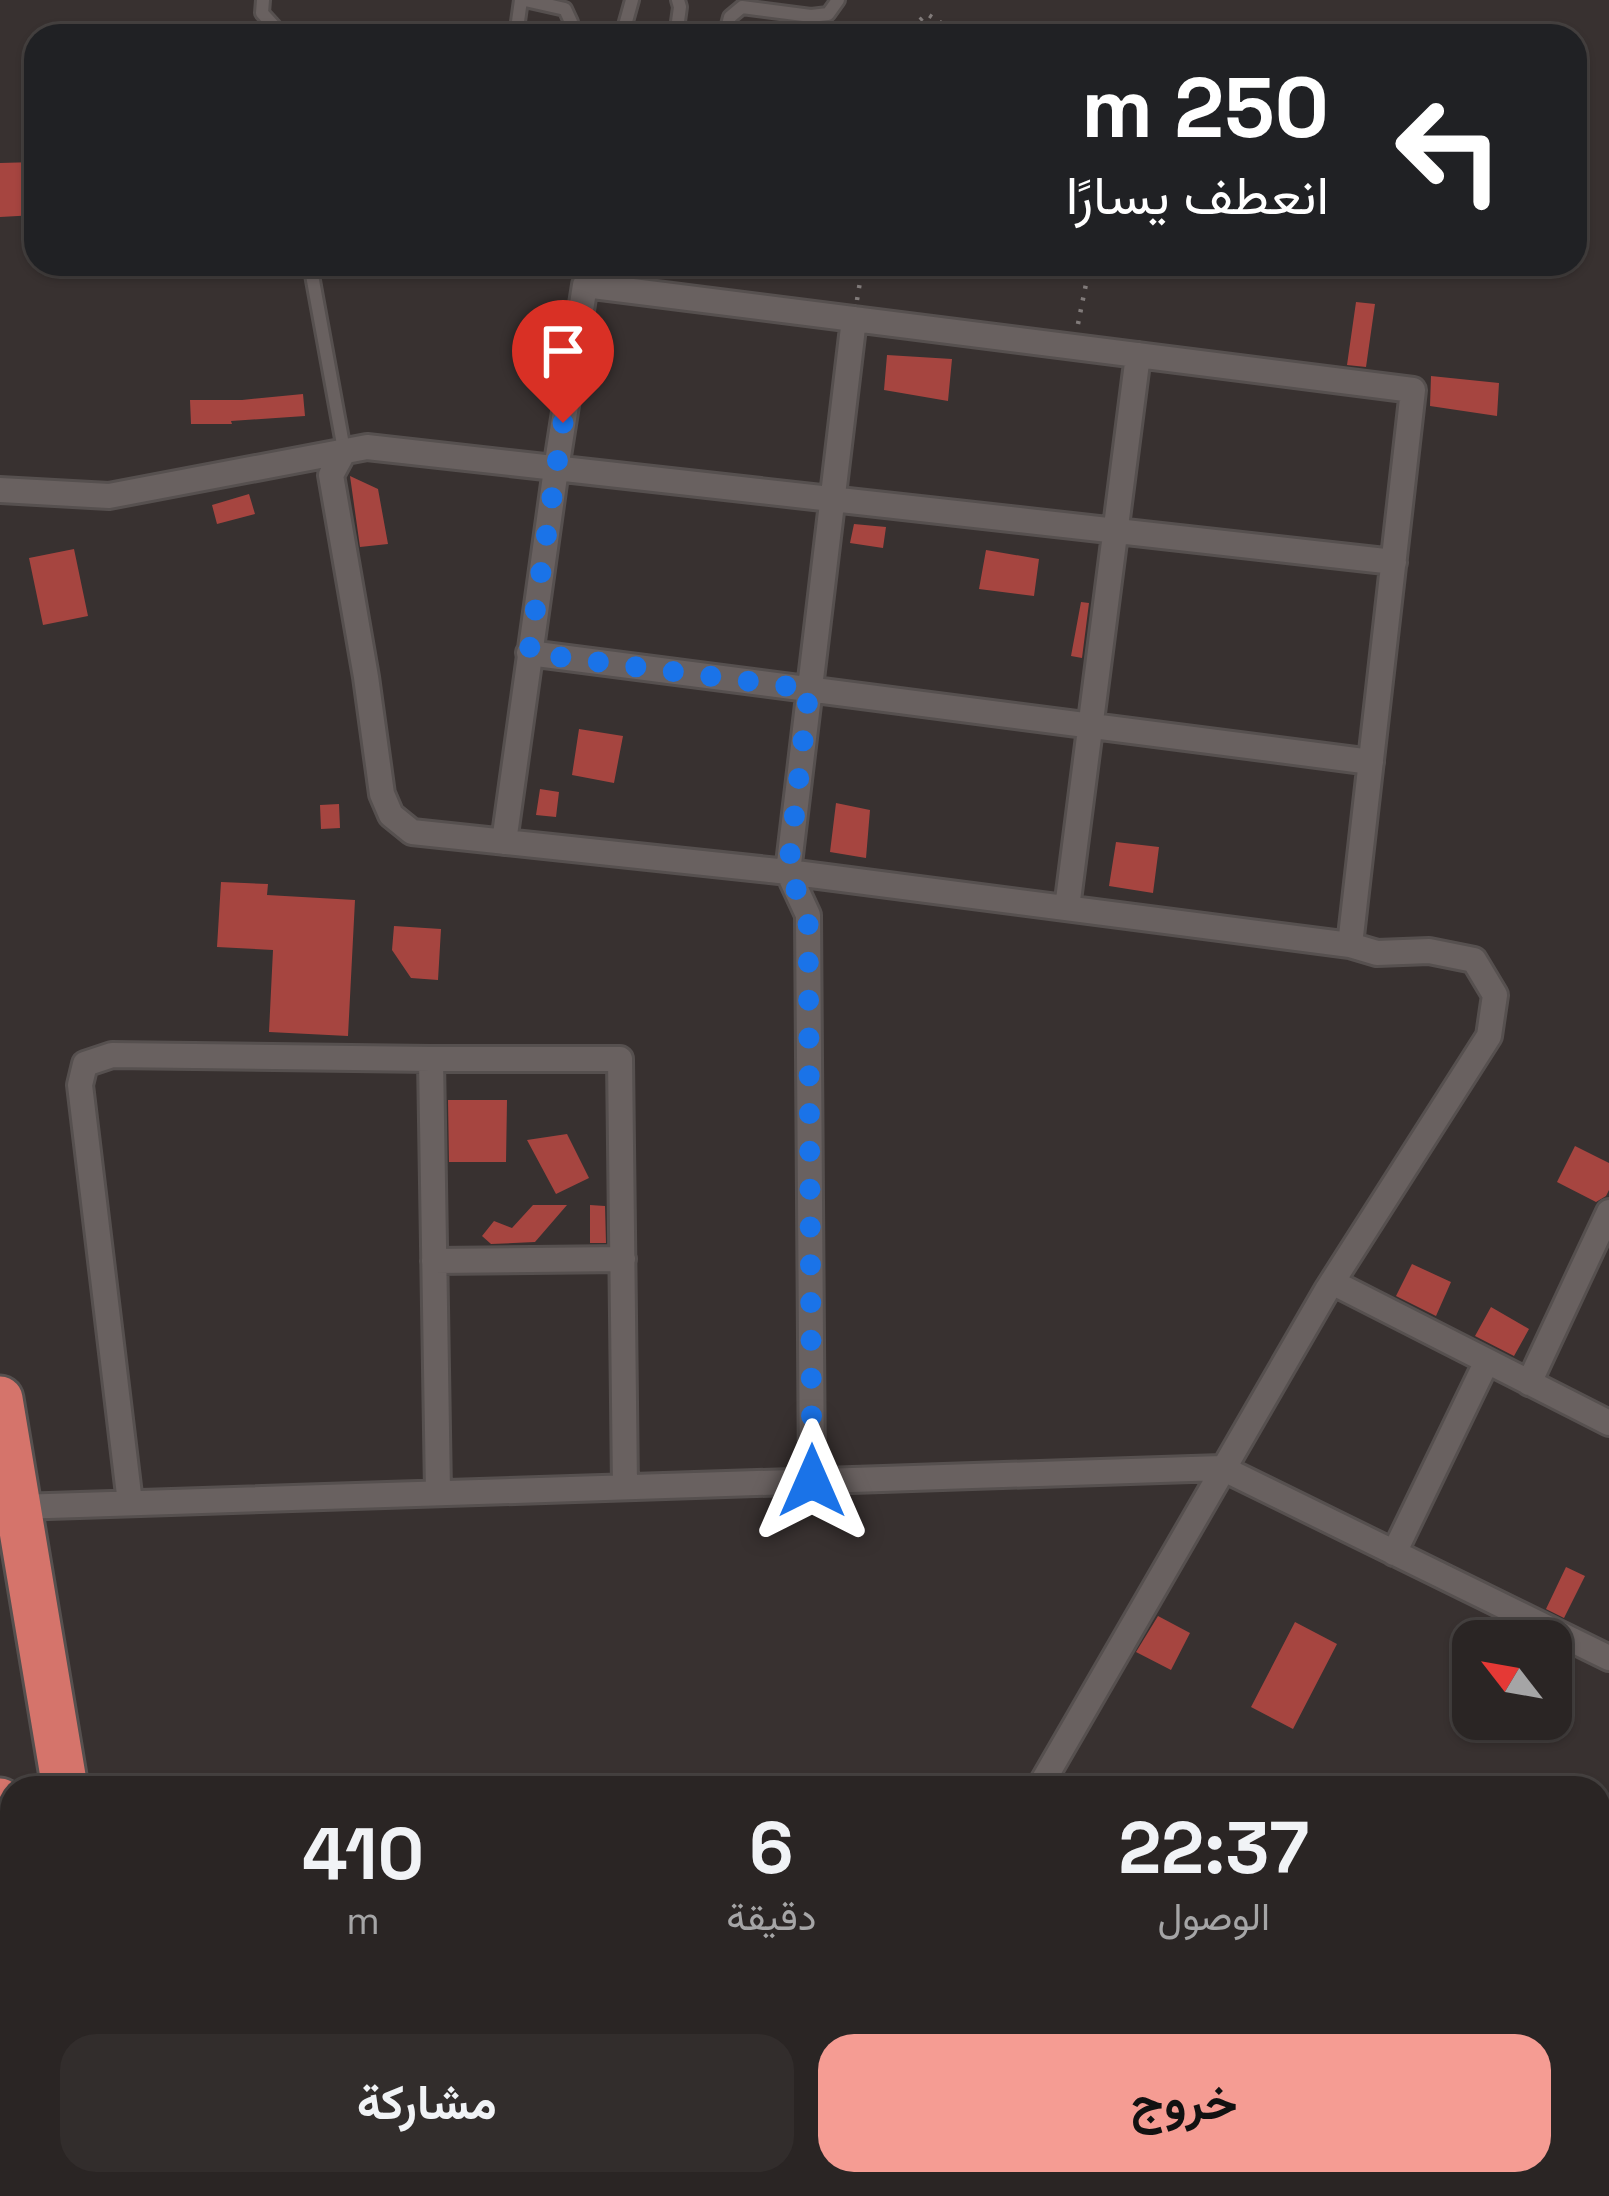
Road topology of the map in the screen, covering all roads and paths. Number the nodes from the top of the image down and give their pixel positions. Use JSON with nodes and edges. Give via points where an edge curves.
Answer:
{"nodes":[{"id":1,"x":523,"y":0,"type":"edge"},
{"id":2,"x":838,"y":0,"type":"edge"},
{"id":3,"x":572,"y":24,"type":"edge"},
{"id":4,"x":728,"y":24,"type":"edge"},
{"id":5,"x":916,"y":24,"type":"edge"},
{"id":6,"x":943,"y":24,"type":"edge"},
{"id":7,"x":312,"y":276,"type":"edge"},
{"id":8,"x":861,"y":276,"type":"edge"},
{"id":9,"x":1088,"y":276,"type":"edge"},
{"id":10,"x":854,"y":319,"type":"junction"},
{"id":11,"x":1074,"y":347,"type":"junction"},
{"id":12,"x":1138,"y":356,"type":"junction"},
{"id":13,"x":344,"y":452,"type":"junction"},
{"id":14,"x":556,"y":469,"type":"junction"},
{"id":15,"x":0,"y":490,"type":"edge"},
{"id":16,"x":832,"y":500,"type":"junction"},
{"id":17,"x":1115,"y":532,"type":"junction"},
{"id":18,"x":1394,"y":562,"type":"junction"},
{"id":19,"x":529,"y":653,"type":"junction"},
{"id":20,"x":809,"y":689,"type":"junction"},
{"id":21,"x":1090,"y":726,"type":"junction"},
{"id":22,"x":1371,"y":762,"type":"junction"},
{"id":23,"x":504,"y":842,"type":"junction"},
{"id":24,"x":788,"y":872,"type":"junction"},
{"id":25,"x":1067,"y":908,"type":"junction"},
{"id":26,"x":1350,"y":945,"type":"junction"},
{"id":27,"x":431,"y":1059,"type":"junction"},
{"id":28,"x":1609,"y":1212,"type":"edge"},
{"id":29,"x":622,"y":1258,"type":"junction"},
{"id":30,"x":434,"y":1261,"type":"junction"},
{"id":31,"x":1332,"y":1282,"type":"junction"},
{"id":32,"x":1487,"y":1361,"type":"junction"},
{"id":33,"x":1529,"y":1383,"type":"junction"},
{"id":34,"x":0,"y":1399,"type":"edge"},
{"id":35,"x":1609,"y":1423,"type":"edge"},
{"id":36,"x":1222,"y":1468,"type":"junction"},
{"id":37,"x":812,"y":1481,"type":"junction"},
{"id":38,"x":625,"y":1487,"type":"junction"},
{"id":39,"x":438,"y":1492,"type":"junction"},
{"id":40,"x":130,"y":1503,"type":"junction"},
{"id":41,"x":18,"y":1507,"type":"junction"},
{"id":42,"x":1394,"y":1553,"type":"junction"},
{"id":43,"x":1609,"y":1658,"type":"edge"},
{"id":44,"x":63,"y":1776,"type":"edge"},
{"id":45,"x":1046,"y":1776,"type":"edge"}],
"edges":[{"from":1,"to":3,"type":"lane","via":[[565,9]]},
{"from":2,"to":4,"type":"lane","via":[[828,14],[811,16],[742,8]]},
{"from":5,"to":6,"type":"path","via":[[927,14]]},
{"from":7,"to":13,"type":"lane"},
{"from":8,"to":10,"type":"path"},
{"from":9,"to":11,"type":"path"},
{"from":10,"to":11,"type":"street"},
{"from":10,"to":14,"type":"street","via":[[585,285]]},
{"from":10,"to":16,"type":"street"},
{"from":11,"to":12,"type":"street"},
{"from":12,"to":17,"type":"street"},
{"from":12,"to":18,"type":"street","via":[[1413,390]]},
{"from":13,"to":14,"type":"street","via":[[367,447]]},
{"from":13,"to":15,"type":"street","via":[[109,496]]},
{"from":13,"to":23,"type":"street","via":[[331,475],[382,794],[412,832]]},
{"from":14,"to":16,"type":"street"},
{"from":14,"to":19,"type":"street"},
{"from":16,"to":17,"type":"street"},
{"from":16,"to":20,"type":"street"},
{"from":17,"to":18,"type":"street"},
{"from":17,"to":21,"type":"street"},
{"from":18,"to":22,"type":"street"},
{"from":19,"to":20,"type":"street"},
{"from":19,"to":23,"type":"street"},
{"from":20,"to":21,"type":"street"},
{"from":20,"to":24,"type":"street"},
{"from":21,"to":22,"type":"street"},
{"from":21,"to":25,"type":"street"},
{"from":22,"to":26,"type":"street"},
{"from":23,"to":24,"type":"street"},
{"from":24,"to":25,"type":"street"},
{"from":24,"to":37,"type":"street","via":[[808,915]]},
{"from":25,"to":26,"type":"street"},
{"from":26,"to":31,"type":"street","via":[[1474,960],[1496,995],[1489,1036]]},
{"from":27,"to":29,"type":"street","via":[[620,1059]]},
{"from":27,"to":30,"type":"street"},
{"from":27,"to":40,"type":"street","via":[[112,1055],[85,1064],[80,1085]]},
{"from":28,"to":33,"type":"street"},
{"from":29,"to":30,"type":"street"},
{"from":29,"to":38,"type":"street"},
{"from":30,"to":39,"type":"street"},
{"from":31,"to":32,"type":"street"},
{"from":31,"to":36,"type":"street"},
{"from":32,"to":33,"type":"street"},
{"from":32,"to":42,"type":"street"},
{"from":33,"to":35,"type":"street"},
{"from":34,"to":41,"type":"highway"},
{"from":36,"to":37,"type":"street"},
{"from":36,"to":42,"type":"street"},
{"from":36,"to":45,"type":"street"},
{"from":37,"to":38,"type":"street"},
{"from":38,"to":39,"type":"street"},
{"from":39,"to":40,"type":"street"},
{"from":40,"to":41,"type":"street"},
{"from":41,"to":44,"type":"highway"},
{"from":42,"to":43,"type":"street"}]}
